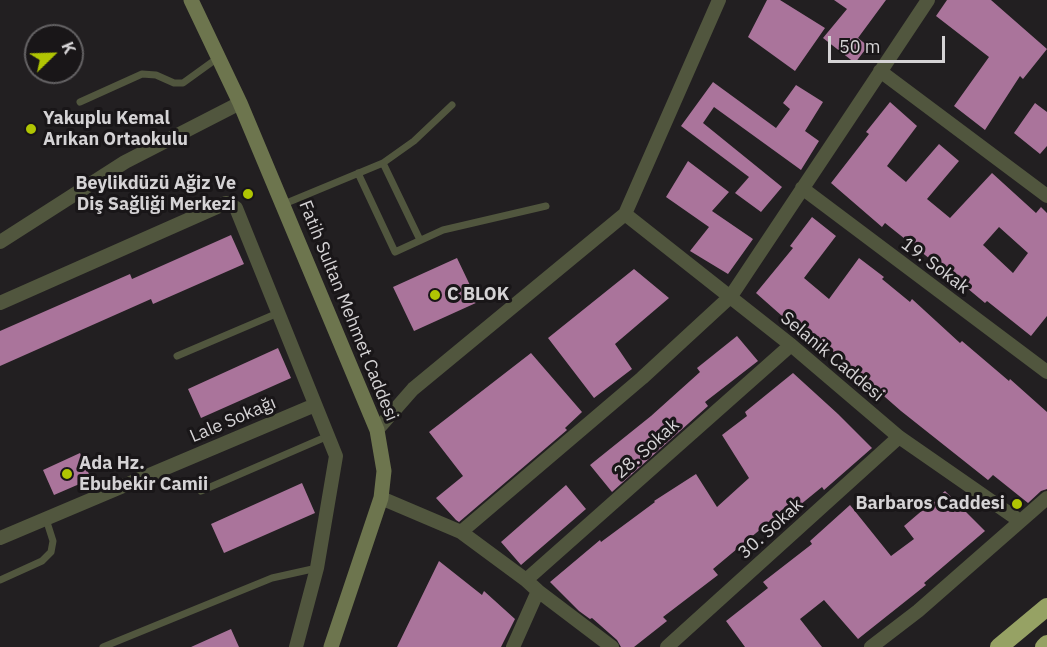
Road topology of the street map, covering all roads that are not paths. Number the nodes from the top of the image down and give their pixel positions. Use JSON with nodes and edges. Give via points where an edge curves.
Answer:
{"nodes":[{"id":1,"x":191,"y":0,"type":"edge"},
{"id":2,"x":719,"y":0,"type":"edge"},
{"id":3,"x":928,"y":0,"type":"edge"},
{"id":4,"x":219,"y":57,"type":"junction"},
{"id":5,"x":880,"y":70,"type":"junction"},
{"id":6,"x":80,"y":102,"type":"dead end"},
{"id":7,"x":240,"y":103,"type":"junction"},
{"id":8,"x":452,"y":105,"type":"dead end"},
{"id":9,"x":383,"y":163,"type":"junction"},
{"id":10,"x":358,"y":173,"type":"junction"},
{"id":11,"x":802,"y":188,"type":"junction"},
{"id":12,"x":1047,"y":196,"type":"edge"},
{"id":13,"x":284,"y":204,"type":"junction"},
{"id":14,"x":546,"y":206,"type":"dead end"},
{"id":15,"x":625,"y":214,"type":"junction"},
{"id":16,"x":420,"y":240,"type":"junction"},
{"id":17,"x":0,"y":242,"type":"edge"},
{"id":18,"x":731,"y":296,"type":"junction"},
{"id":19,"x":0,"y":303,"type":"edge"},
{"id":20,"x":278,"y":313,"type":"junction"},
{"id":21,"x":791,"y":345,"type":"junction"},
{"id":22,"x":177,"y":356,"type":"dead end"},
{"id":23,"x":1047,"y":372,"type":"edge"},
{"id":24,"x":315,"y":405,"type":"junction"},
{"id":25,"x":377,"y":430,"type":"junction"},
{"id":26,"x":328,"y":436,"type":"junction"},
{"id":27,"x":899,"y":437,"type":"junction"},
{"id":28,"x":201,"y":491,"type":"dead end"},
{"id":29,"x":381,"y":498,"type":"junction"},
{"id":30,"x":1047,"y":498,"type":"edge"},
{"id":31,"x":46,"y":518,"type":"junction"},
{"id":32,"x":1020,"y":520,"type":"junction"},
{"id":33,"x":460,"y":532,"type":"junction"},
{"id":34,"x":0,"y":538,"type":"edge"},
{"id":35,"x":317,"y":568,"type":"junction"},
{"id":36,"x":0,"y":580,"type":"edge"},
{"id":37,"x":526,"y":580,"type":"junction"},
{"id":38,"x":537,"y":591,"type":"junction"},
{"id":39,"x":1047,"y":607,"type":"edge"},
{"id":40,"x":103,"y":647,"type":"edge"},
{"id":41,"x":296,"y":647,"type":"edge"},
{"id":42,"x":331,"y":647,"type":"edge"},
{"id":43,"x":513,"y":647,"type":"edge"},
{"id":44,"x":612,"y":647,"type":"edge"},
{"id":45,"x":667,"y":647,"type":"edge"},
{"id":46,"x":871,"y":647,"type":"edge"},
{"id":47,"x":999,"y":647,"type":"edge"}],
"edges":[{"from":1,"to":4,"type":"main road","name":"Fatih Sultan Mehmet Caddesi"},
{"from":2,"to":15,"type":"street"},
{"from":3,"to":5,"type":"street"},
{"from":4,"to":6,"type":"lane","via":[[183,83],[142,74]]},
{"from":4,"to":7,"type":"main road","name":"Fatih Sultan Mehmet Caddesi"},
{"from":5,"to":11,"type":"street"},
{"from":5,"to":12,"type":"street"},
{"from":7,"to":13,"type":"main road","name":"Fatih Sultan Mehmet Caddesi"},
{"from":7,"to":17,"type":"street","via":[[125,162]]},
{"from":8,"to":9,"type":"lane","via":[[414,141]]},
{"from":9,"to":10,"type":"lane"},
{"from":9,"to":16,"type":"lane"},
{"from":10,"to":13,"type":"lane"},
{"from":10,"to":16,"type":"lane","via":[[395,252]]},
{"from":11,"to":18,"type":"street"},
{"from":11,"to":23,"type":"street","name":"19. Sokak"},
{"from":13,"to":25,"type":"main road","name":"Fatih Sultan Mehmet Caddesi"},
{"from":14,"to":16,"type":"lane","via":[[443,230]]},
{"from":15,"to":18,"type":"street","name":"Selanik Caddesi"},
{"from":15,"to":25,"type":"street","via":[[412,389]]},
{"from":18,"to":21,"type":"street","name":"Selanik Caddesi"},
{"from":18,"to":33,"type":"street","via":[[642,378]]},
{"from":19,"to":20,"type":"street","via":[[226,203],[236,208]]},
{"from":20,"to":22,"type":"lane"},
{"from":20,"to":24,"type":"street"},
{"from":21,"to":27,"type":"street","name":"Selanik Caddesi"},
{"from":21,"to":37,"type":"street","name":"28. Sokak"},
{"from":24,"to":26,"type":"street"},
{"from":24,"to":31,"type":"street","name":"Lale Sokağı"},
{"from":25,"to":29,"type":"main road","name":"Fatih Sultan Mehmet Caddesi","via":[[384,471]]},
{"from":26,"to":28,"type":"lane"},
{"from":26,"to":35,"type":"street","via":[[336,456]]},
{"from":27,"to":32,"type":"street","name":"Selanik Caddesi"},
{"from":27,"to":45,"type":"street","name":"30. Sokak"},
{"from":29,"to":33,"type":"street"},
{"from":29,"to":42,"type":"main road","name":"Fatih Sultan Mehmet Caddesi"},
{"from":30,"to":32,"type":"street"},
{"from":31,"to":34,"type":"street","name":"Lale Sokağı"},
{"from":31,"to":36,"type":"lane","via":[[53,541],[51,552]]},
{"from":32,"to":46,"type":"street","via":[[918,611]]},
{"from":33,"to":37,"type":"street"},
{"from":35,"to":40,"type":"lane","via":[[272,578]]},
{"from":35,"to":41,"type":"street"},
{"from":37,"to":38,"type":"street"},
{"from":38,"to":43,"type":"street"},
{"from":38,"to":44,"type":"street"},
{"from":39,"to":47,"type":"highway"}]}
